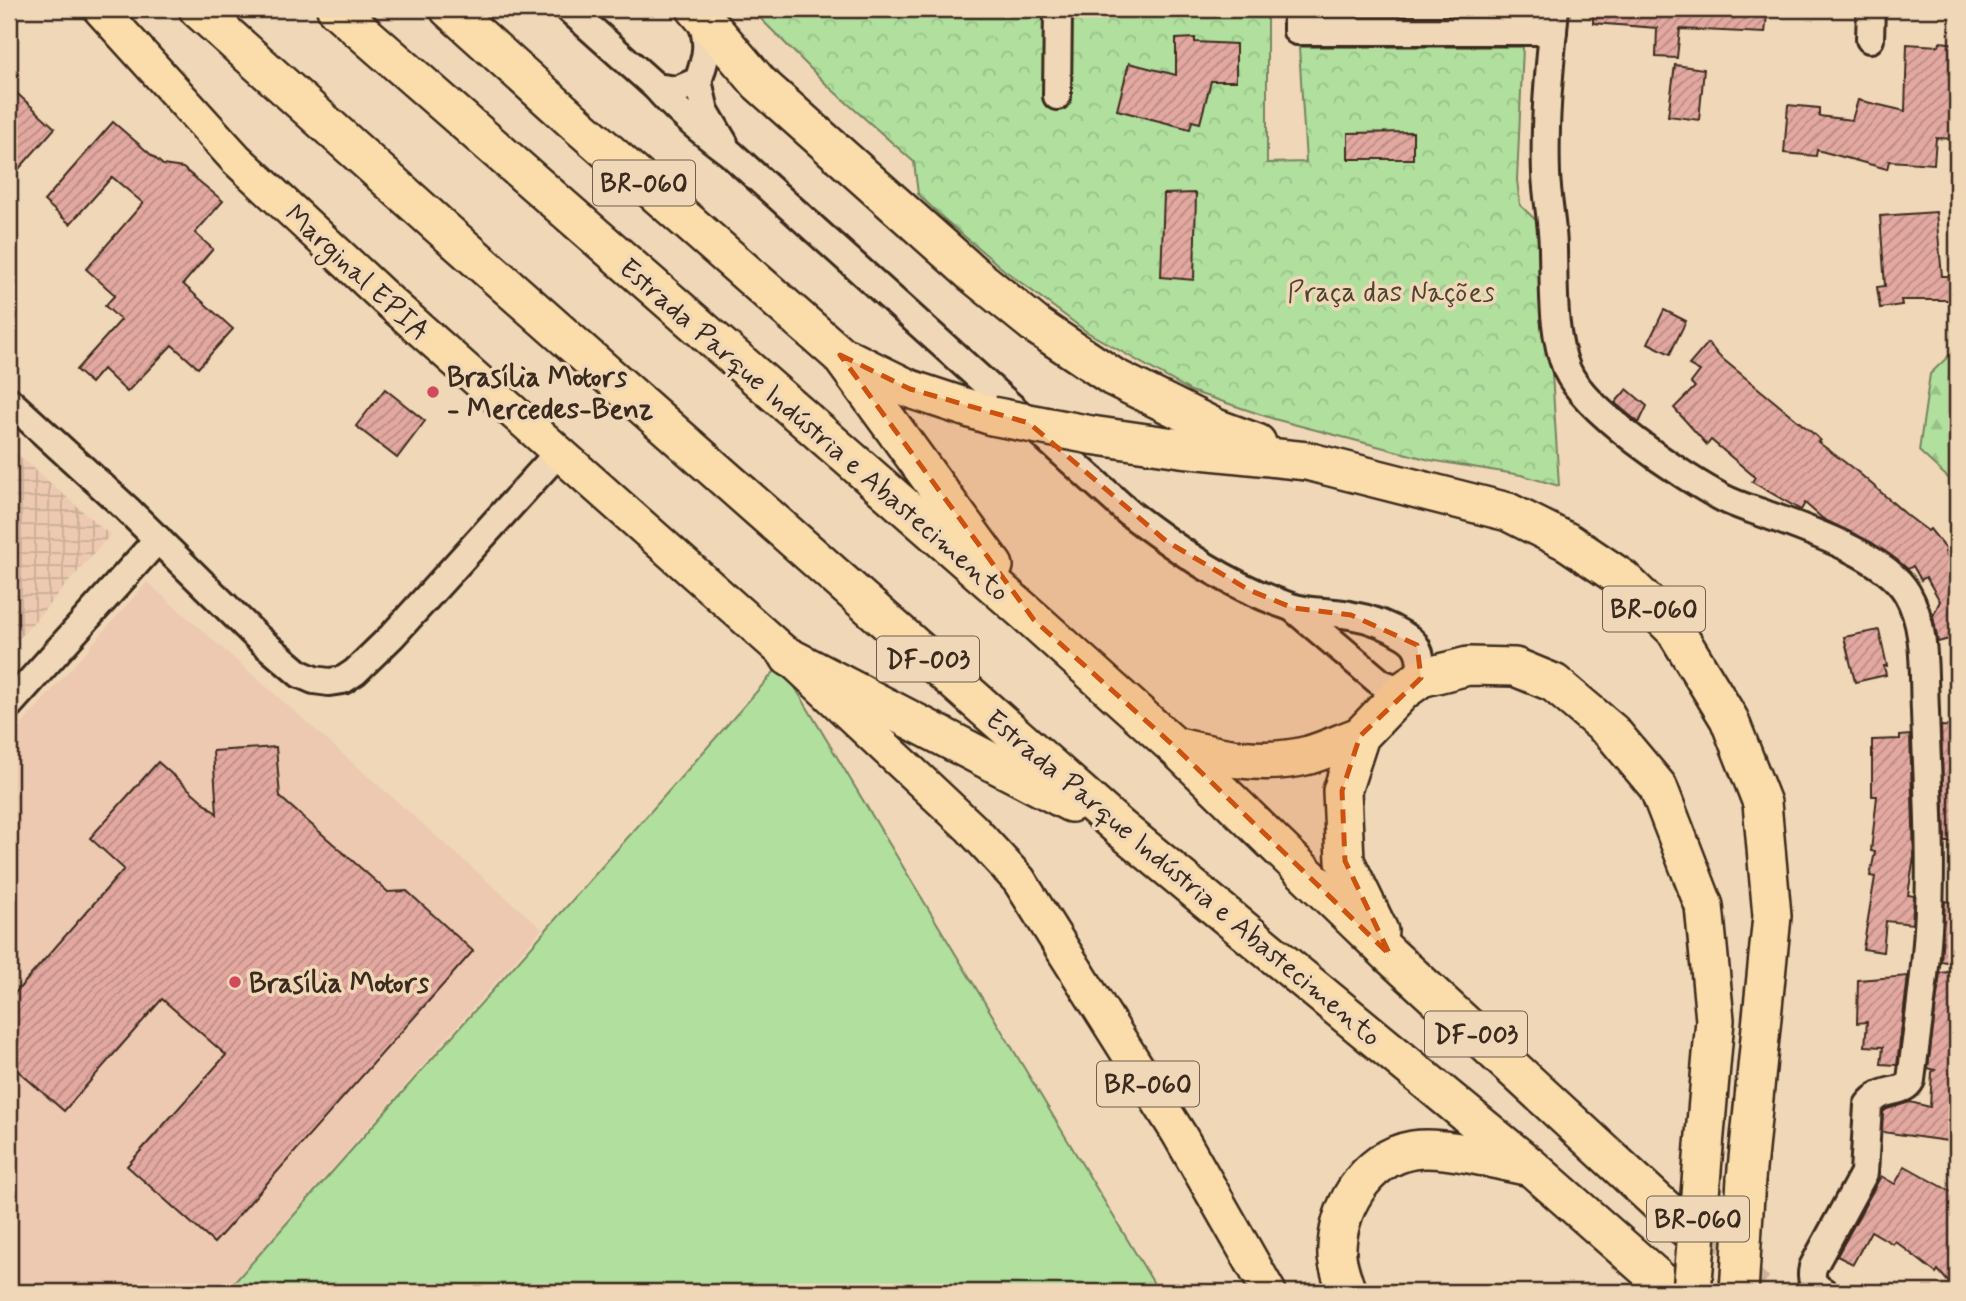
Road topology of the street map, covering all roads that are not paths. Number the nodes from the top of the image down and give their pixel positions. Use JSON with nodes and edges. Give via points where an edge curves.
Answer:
{"nodes":[{"id":1,"x":100,"y":9,"type":"edge"},
{"id":2,"x":198,"y":9,"type":"edge"},
{"id":3,"x":336,"y":9,"type":"edge"},
{"id":4,"x":449,"y":9,"type":"edge"},
{"id":5,"x":569,"y":9,"type":"edge"},
{"id":6,"x":696,"y":9,"type":"edge"},
{"id":7,"x":1058,"y":9,"type":"edge"},
{"id":8,"x":1871,"y":9,"type":"edge"},
{"id":9,"x":1297,"y":20,"type":"edge"},
{"id":10,"x":1554,"y":20,"type":"edge"},
{"id":11,"x":1870,"y":39,"type":"dead end"},
{"id":12,"x":698,"y":81,"type":"junction"},
{"id":13,"x":656,"y":87,"type":"junction"},
{"id":14,"x":1057,"y":96,"type":"dead end"},
{"id":15,"x":730,"y":153,"type":"junction"},
{"id":16,"x":840,"y":355,"type":"junction"},
{"id":17,"x":9,"y":401,"type":"edge"},
{"id":18,"x":558,"y":453,"type":"junction"},
{"id":19,"x":1307,"y":461,"type":"junction"},
{"id":20,"x":158,"y":539,"type":"junction"},
{"id":21,"x":1293,"y":608,"type":"junction"},
{"id":22,"x":1034,"y":620,"type":"junction"},
{"id":23,"x":789,"y":657,"type":"junction"},
{"id":24,"x":1412,"y":684,"type":"junction"},
{"id":25,"x":9,"y":705,"type":"edge"},
{"id":26,"x":1360,"y":736,"type":"junction"},
{"id":27,"x":1174,"y":746,"type":"junction"},
{"id":28,"x":1120,"y":828,"type":"junction"},
{"id":29,"x":1390,"y":955,"type":"junction"},
{"id":30,"x":1531,"y":1167,"type":"junction"},
{"id":31,"x":1688,"y":1230,"type":"tunnel mouth"},
{"id":32,"x":1269,"y":1292,"type":"edge"},
{"id":33,"x":1346,"y":1292,"type":"edge"},
{"id":34,"x":1673,"y":1292,"type":"edge"},
{"id":35,"x":1692,"y":1292,"type":"edge"},
{"id":36,"x":1739,"y":1292,"type":"edge"},
{"id":37,"x":1824,"y":1292,"type":"edge"}],
"edges":[{"from":1,"to":18,"type":"main road","name":"Marginal EPIA","number":"BR-060","via":[[236,159]]},
{"from":2,"to":28,"type":"highway","name":"Estrada Parque Indústria e Abastecimento","number":"DF-003"},
{"from":3,"to":22,"type":"highway","name":"Estrada Parque Indústria e Abastecimento","number":"DF-003"},
{"from":4,"to":16,"type":"highway","number":"BR-060"},
{"from":5,"to":13,"type":"street"},
{"from":6,"to":12,"type":"street","via":[[707,41],[707,57]]},
{"from":6,"to":19,"type":"highway","via":[[759,83],[1037,326],[1113,377],[1216,428]]},
{"from":7,"to":14,"type":"street"},
{"from":8,"to":11,"type":"street"},
{"from":9,"to":10,"type":"street"},
{"from":10,"to":37,"type":"street","via":[[1546,176],[1559,342],[1568,372],[1589,400],[1651,451],[1725,500],[1822,535],[1886,569],[1905,589],[1916,611],[1926,739],[1930,905],[1912,1080],[1904,1088],[1882,1092],[1868,1105],[1864,1173],[1813,1267],[1811,1277]]},
{"from":12,"to":13,"type":"street","via":[[677,90]]},
{"from":12,"to":15,"type":"street","via":[[705,111]]},
{"from":13,"to":15,"type":"street","via":[[697,129]]},
{"from":15,"to":21,"type":"street","via":[[1128,512],[1201,565]]},
{"from":16,"to":19,"type":"highway","number":"BR-060","bridge":true,"via":[[910,389],[992,416],[1181,448]]},
{"from":16,"to":22,"type":"highway"},
{"from":17,"to":20,"type":"street"},
{"from":18,"to":20,"type":"street","via":[[392,636],[343,680],[314,680],[300,674],[258,639]]},
{"from":18,"to":23,"type":"main road","name":"Marginal EPIA","number":"BR-060"},
{"from":19,"to":36,"type":"highway","number":"BR-060","bridge":true,"via":[[1508,512],[1568,542],[1623,579],[1675,630],[1729,719],[1762,803],[1772,916]]},
{"from":20,"to":25,"type":"street"},
{"from":21,"to":24,"type":"street","via":[[1381,683]]},
{"from":21,"to":24,"type":"street","via":[[1351,615],[1406,636],[1417,645],[1422,658]]},
{"from":22,"to":27,"type":"highway","name":"Estrada Parque Indústria e Abastecimento","number":"DF-003"},
{"from":23,"to":28,"type":"highway"},
{"from":23,"to":32,"type":"main road","number":"BR-060","via":[[971,828],[1019,880],[1179,1134]]},
{"from":24,"to":26,"type":"highway"},
{"from":24,"to":35,"type":"highway","number":"BR-060","bridge":true,"via":[[1468,666],[1515,667],[1554,683],[1612,732],[1658,787],[1704,906],[1715,1020]]},
{"from":26,"to":27,"type":"highway","via":[[1308,755],[1263,761]]},
{"from":26,"to":29,"type":"highway","via":[[1342,791],[1345,862]]},
{"from":27,"to":29,"type":"highway","name":"Estrada Parque Indústria e Abastecimento","number":"DF-003"},
{"from":28,"to":30,"type":"highway","name":"Estrada Parque Indústria e Abastecimento","number":"DF-003"},
{"from":29,"to":31,"type":"highway","name":"Estrada Parque Indústria e Abastecimento","number":"DF-003"},
{"from":30,"to":33,"type":"highway","via":[[1413,1150],[1382,1163],[1356,1188],[1340,1219],[1337,1257]]},
{"from":30,"to":34,"type":"highway","name":"Estrada Parque Indústria e Abastecimento","number":"DF-003"}]}
